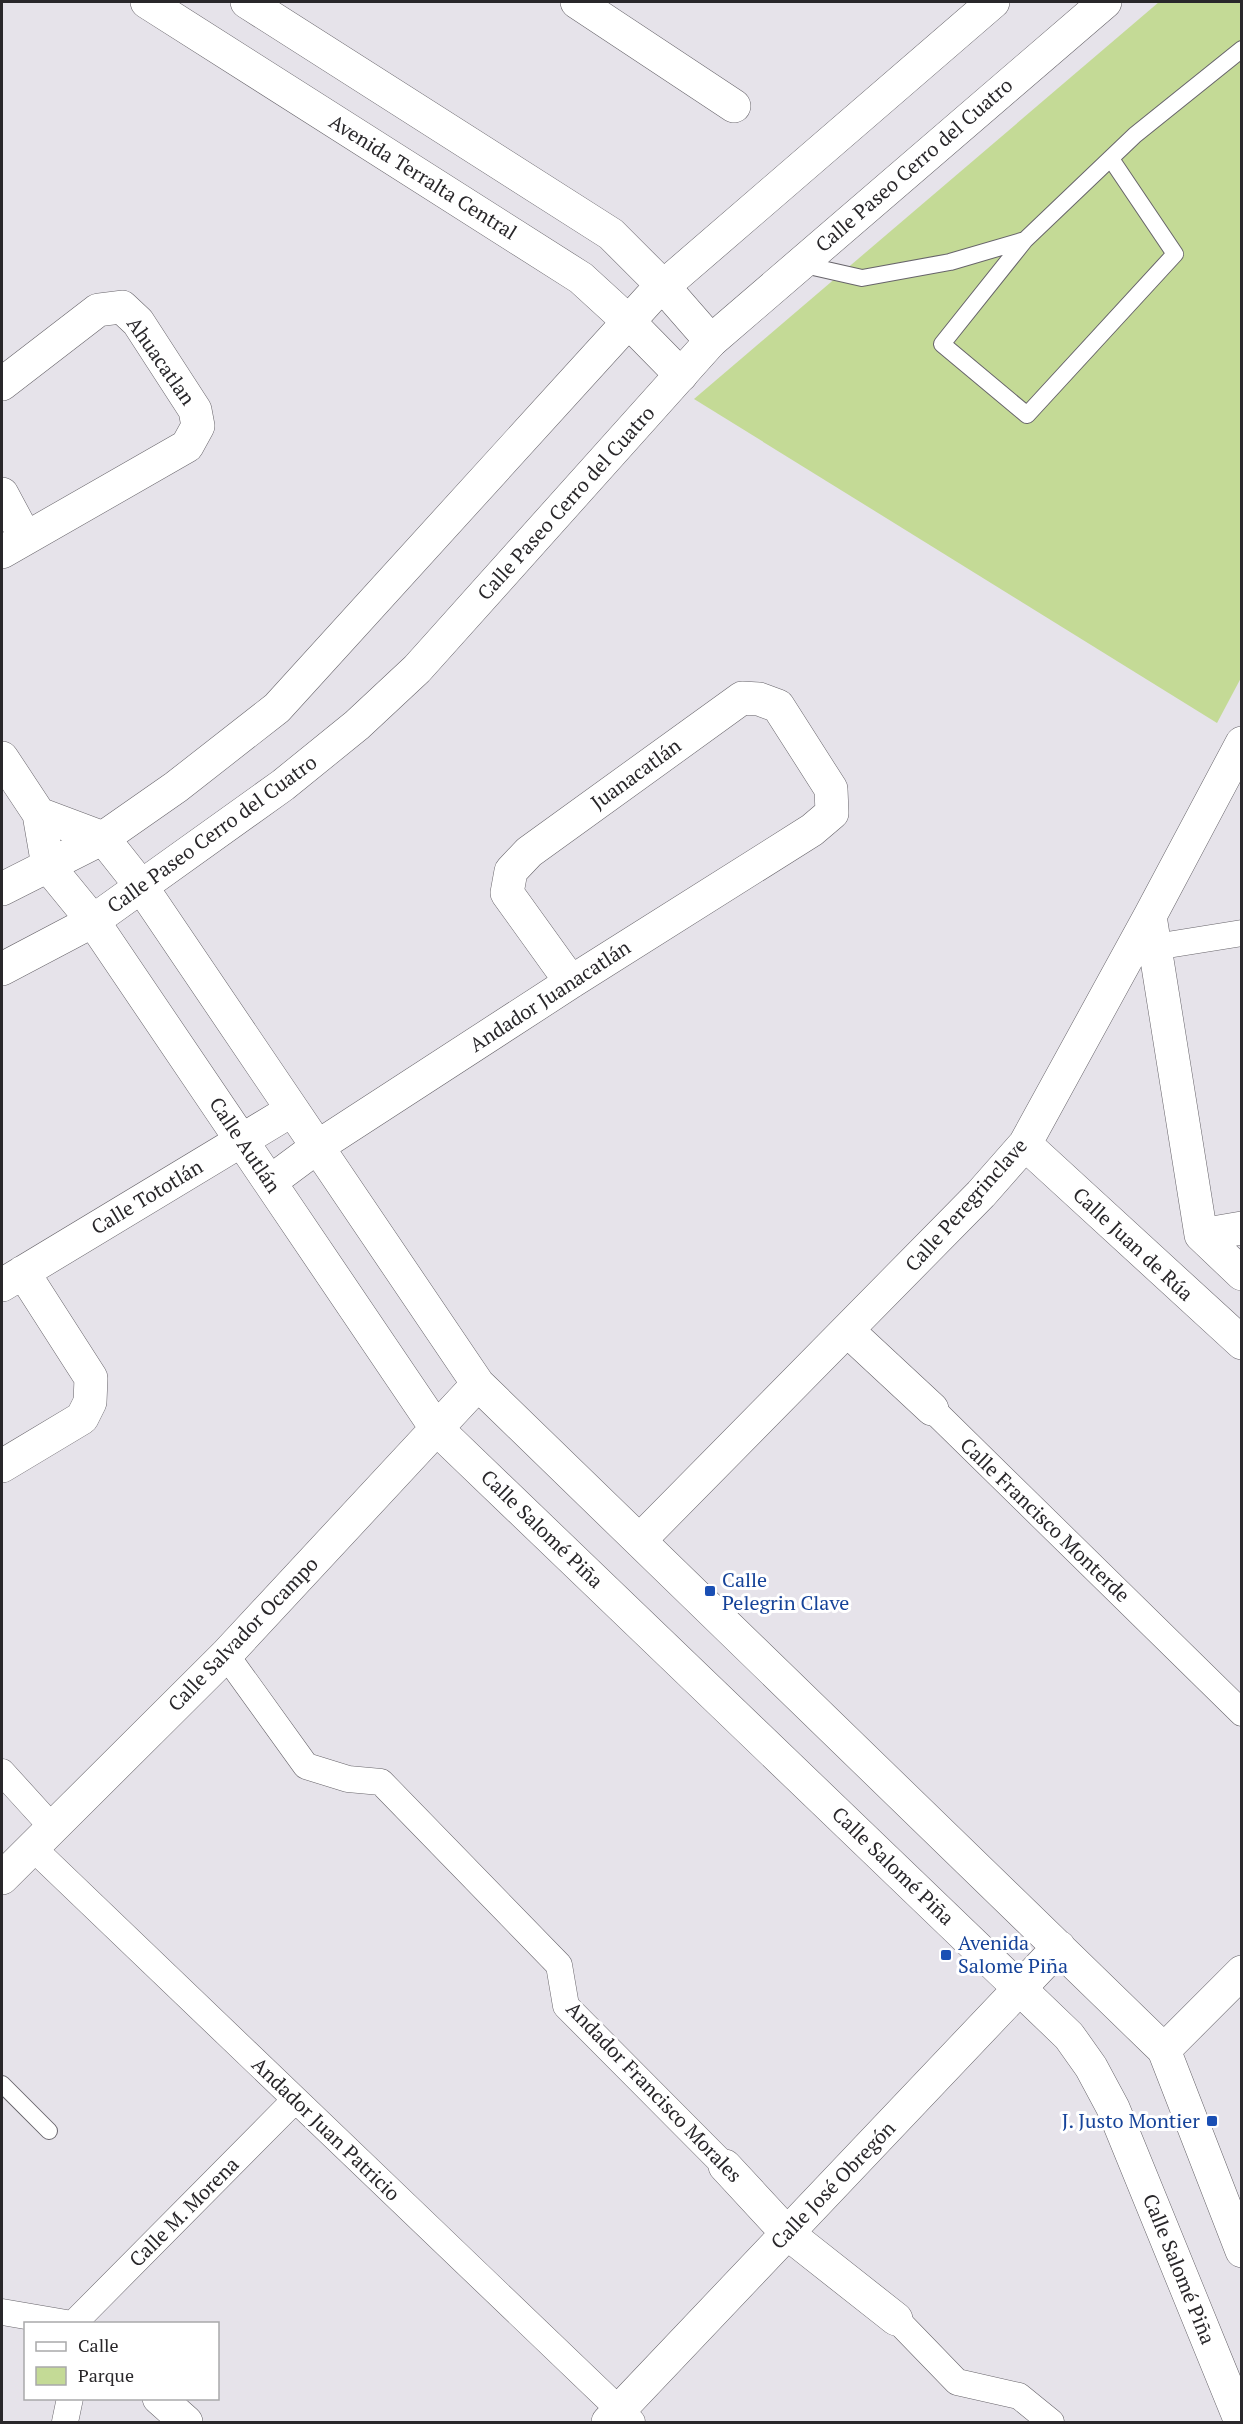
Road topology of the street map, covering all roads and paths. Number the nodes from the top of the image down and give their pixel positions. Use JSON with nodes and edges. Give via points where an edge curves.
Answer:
{"nodes":[{"id":1,"x":147,"y":2,"type":"edge"},
{"id":2,"x":247,"y":2,"type":"edge"},
{"id":3,"x":577,"y":2,"type":"edge"},
{"id":4,"x":993,"y":2,"type":"edge"},
{"id":5,"x":1105,"y":2,"type":"edge"},
{"id":6,"x":1242,"y":49,"type":"edge"},
{"id":7,"x":734,"y":106,"type":"dead end"},
{"id":8,"x":1111,"y":159,"type":"junction"},
{"id":9,"x":1025,"y":240,"type":"junction"},
{"id":10,"x":800,"y":264,"type":"junction"},
{"id":11,"x":663,"y":285,"type":"junction"},
{"id":12,"x":628,"y":321,"type":"junction"},
{"id":13,"x":711,"y":341,"type":"junction"},
{"id":14,"x":681,"y":375,"type":"junction"},
{"id":15,"x":2,"y":384,"type":"edge"},
{"id":16,"x":2,"y":494,"type":"edge"},
{"id":17,"x":13,"y":544,"type":"edge"},
{"id":18,"x":1242,"y":743,"type":"edge"},
{"id":19,"x":2,"y":758,"type":"edge"},
{"id":20,"x":832,"y":813,"type":"joint"},
{"id":21,"x":39,"y":814,"type":"junction"},
{"id":22,"x":103,"y":838,"type":"junction"},
{"id":23,"x":48,"y":867,"type":"junction"},
{"id":24,"x":141,"y":886,"type":"junction"},
{"id":25,"x":2,"y":889,"type":"edge"},
{"id":26,"x":93,"y":921,"type":"junction"},
{"id":27,"x":1153,"y":932,"type":"junction"},
{"id":28,"x":1242,"y":933,"type":"edge"},
{"id":29,"x":2,"y":969,"type":"edge"},
{"id":30,"x":571,"y":982,"type":"junction"},
{"id":31,"x":292,"y":1110,"type":"junction"},
{"id":32,"x":242,"y":1140,"type":"junction"},
{"id":33,"x":1025,"y":1144,"type":"junction"},
{"id":34,"x":317,"y":1147,"type":"junction"},
{"id":35,"x":270,"y":1182,"type":"junction"},
{"id":36,"x":1242,"y":1228,"type":"edge"},
{"id":37,"x":1201,"y":1235,"type":"junction"},
{"id":38,"x":1242,"y":1274,"type":"edge"},
{"id":39,"x":12,"y":1278,"type":"edge"},
{"id":40,"x":847,"y":1330,"type":"junction"},
{"id":41,"x":1242,"y":1343,"type":"edge"},
{"id":42,"x":478,"y":1384,"type":"junction"},
{"id":43,"x":932,"y":1409,"type":"joint"},
{"id":44,"x":436,"y":1428,"type":"junction"},
{"id":45,"x":2,"y":1466,"type":"edge"},
{"id":46,"x":640,"y":1540,"type":"junction"},
{"id":47,"x":226,"y":1655,"type":"junction"},
{"id":48,"x":1242,"y":1713,"type":"edge"},
{"id":49,"x":2,"y":1773,"type":"edge"},
{"id":50,"x":42,"y":1837,"type":"junction"},
{"id":51,"x":2,"y":1878,"type":"edge"},
{"id":52,"x":1059,"y":1947,"type":"junction"},
{"id":53,"x":1242,"y":1972,"type":"edge"},
{"id":54,"x":1020,"y":1988,"type":"junction"},
{"id":55,"x":1164,"y":2050,"type":"junction"},
{"id":56,"x":2,"y":2084,"type":"edge"},
{"id":57,"x":296,"y":2100,"type":"junction"},
{"id":58,"x":49,"y":2131,"type":"dead end"},
{"id":59,"x":725,"y":2166,"type":"joint"},
{"id":60,"x":787,"y":2233,"type":"junction"},
{"id":61,"x":1242,"y":2251,"type":"edge"},
{"id":62,"x":2,"y":2312,"type":"edge"},
{"id":63,"x":896,"y":2319,"type":"joint"},
{"id":64,"x":61,"y":2322,"type":"edge"},
{"id":65,"x":75,"y":2322,"type":"edge"},
{"id":66,"x":70,"y":2400,"type":"edge"},
{"id":67,"x":161,"y":2400,"type":"edge"},
{"id":68,"x":620,"y":2418,"type":"edge"},
{"id":69,"x":65,"y":2422,"type":"edge"},
{"id":70,"x":186,"y":2422,"type":"edge"},
{"id":71,"x":1051,"y":2422,"type":"edge"},
{"id":72,"x":1241,"y":2422,"type":"edge"}],
"edges":[{"from":1,"to":12,"type":"street","name":"Avenida Terralta Central","via":[[581,278]]},
{"from":2,"to":11,"type":"street","via":[[611,234]]},
{"from":3,"to":7,"type":"street"},
{"from":4,"to":11,"type":"street"},
{"from":5,"to":10,"type":"street","name":"Calle Paseo Cerro del Cuatro"},
{"from":6,"to":8,"type":"lane"},
{"from":8,"to":9,"type":"lane"},
{"from":8,"to":9,"type":"lane","via":[[1175,254],[1027,415],[942,344]]},
{"from":9,"to":10,"type":"lane","via":[[950,262],[862,278]]},
{"from":10,"to":13,"type":"street","name":"Calle Paseo Cerro del Cuatro"},
{"from":11,"to":12,"type":"street"},
{"from":11,"to":13,"type":"street"},
{"from":12,"to":14,"type":"street","name":"Avenida Terralta Central"},
{"from":12,"to":22,"type":"street","via":[[277,708]]},
{"from":13,"to":14,"type":"street","name":"Calle Paseo Cerro del Cuatro"},
{"from":14,"to":24,"type":"street","name":"Calle Paseo Cerro del Cuatro","via":[[417,669],[357,725],[283,785]]},
{"from":15,"to":17,"type":"street","name":"Ahuacatlan","via":[[98,310],[122,306],[138,322],[195,410],[198,426],[187,446]]},
{"from":16,"to":17,"type":"street","name":"Ahuacatlan"},
{"from":18,"to":27,"type":"street","name":"Calle Peregrinclave"},
{"from":19,"to":21,"type":"street"},
{"from":20,"to":30,"type":"street","name":"Andador Juanacatlán","via":[[812,830]]},
{"from":20,"to":30,"type":"street","name":"Juanacatlán","via":[[831,789],[778,706],[742,698],[529,852],[511,871],[507,892]]},
{"from":21,"to":22,"type":"street"},
{"from":21,"to":23,"type":"street"},
{"from":22,"to":23,"type":"street"},
{"from":22,"to":24,"type":"street"},
{"from":23,"to":25,"type":"street"},
{"from":23,"to":26,"type":"street","name":"Calle Autlán"},
{"from":24,"to":26,"type":"street","name":"Calle Paseo Cerro del Cuatro"},
{"from":24,"to":31,"type":"street"},
{"from":26,"to":29,"type":"street","name":"Calle Paseo Cerro del Cuatro"},
{"from":26,"to":32,"type":"street","name":"Calle Autlán"},
{"from":27,"to":28,"type":"street"},
{"from":27,"to":33,"type":"street","name":"Calle Peregrinclave"},
{"from":27,"to":37,"type":"street"},
{"from":30,"to":34,"type":"street","name":"Andador Juanacatlán"},
{"from":31,"to":32,"type":"street","name":"Calle Tototlán"},
{"from":31,"to":34,"type":"street"},
{"from":32,"to":35,"type":"street","name":"Calle Autlán"},
{"from":32,"to":39,"type":"street","name":"Calle Tototlán"},
{"from":33,"to":40,"type":"street","name":"Calle Peregrinclave"},
{"from":33,"to":41,"type":"street","name":"Calle Juan de Rúa"},
{"from":34,"to":35,"type":"street","name":"Andador Juanacatlán"},
{"from":34,"to":42,"type":"street"},
{"from":35,"to":44,"type":"street","name":"Calle Autlán"},
{"from":36,"to":37,"type":"street"},
{"from":37,"to":38,"type":"street"},
{"from":39,"to":45,"type":"street","via":[[91,1378],[90,1402],[82,1418]]},
{"from":40,"to":43,"type":"street","name":"Calle Francisco Monterde"},
{"from":40,"to":46,"type":"street","name":"Calle Peregrinclave"},
{"from":42,"to":44,"type":"street","name":"Calle Salvador Ocampo"},
{"from":42,"to":46,"type":"street"},
{"from":43,"to":48,"type":"street","name":"Calle Francisco Monterde"},
{"from":44,"to":47,"type":"street","name":"Calle Salvador Ocampo"},
{"from":44,"to":54,"type":"street","name":"Calle Salomé Piña"},
{"from":46,"to":52,"type":"street"},
{"from":47,"to":50,"type":"street","name":"Calle Salvador Ocampo"},
{"from":47,"to":59,"type":"street","name":"Andador Francisco Morales","via":[[306,1766],[348,1779],[381,1782],[389,1790],[559,1965],[566,2006]]},
{"from":49,"to":50,"type":"street","name":"Andador Juan Patricio"},
{"from":50,"to":51,"type":"street","name":"Calle Salvador Ocampo"},
{"from":50,"to":57,"type":"street","name":"Andador Juan Patricio"},
{"from":52,"to":54,"type":"street","name":"Calle José Obregón"},
{"from":52,"to":55,"type":"street"},
{"from":53,"to":55,"type":"street"},
{"from":54,"to":60,"type":"street","name":"Calle José Obregón"},
{"from":54,"to":72,"type":"street","name":"Calle Salomé Piña","via":[[1069,2036],[1113,2108]]},
{"from":55,"to":61,"type":"street"},
{"from":56,"to":58,"type":"lane"},
{"from":57,"to":65,"type":"street","name":"Calle M. Morena"},
{"from":57,"to":68,"type":"street","name":"Andador Juan Patricio"},
{"from":59,"to":60,"type":"street","name":"Andador Francisco Morales"},
{"from":60,"to":63,"type":"street","name":"Andador Francisco Morales"},
{"from":60,"to":68,"type":"street","name":"Calle José Obregón"},
{"from":62,"to":64,"type":"street"},
{"from":63,"to":71,"type":"street","name":"Andador Francisco Morales","via":[[957,2382],[1019,2396]]},
{"from":66,"to":69,"type":"street"},
{"from":67,"to":70,"type":"street"}]}
